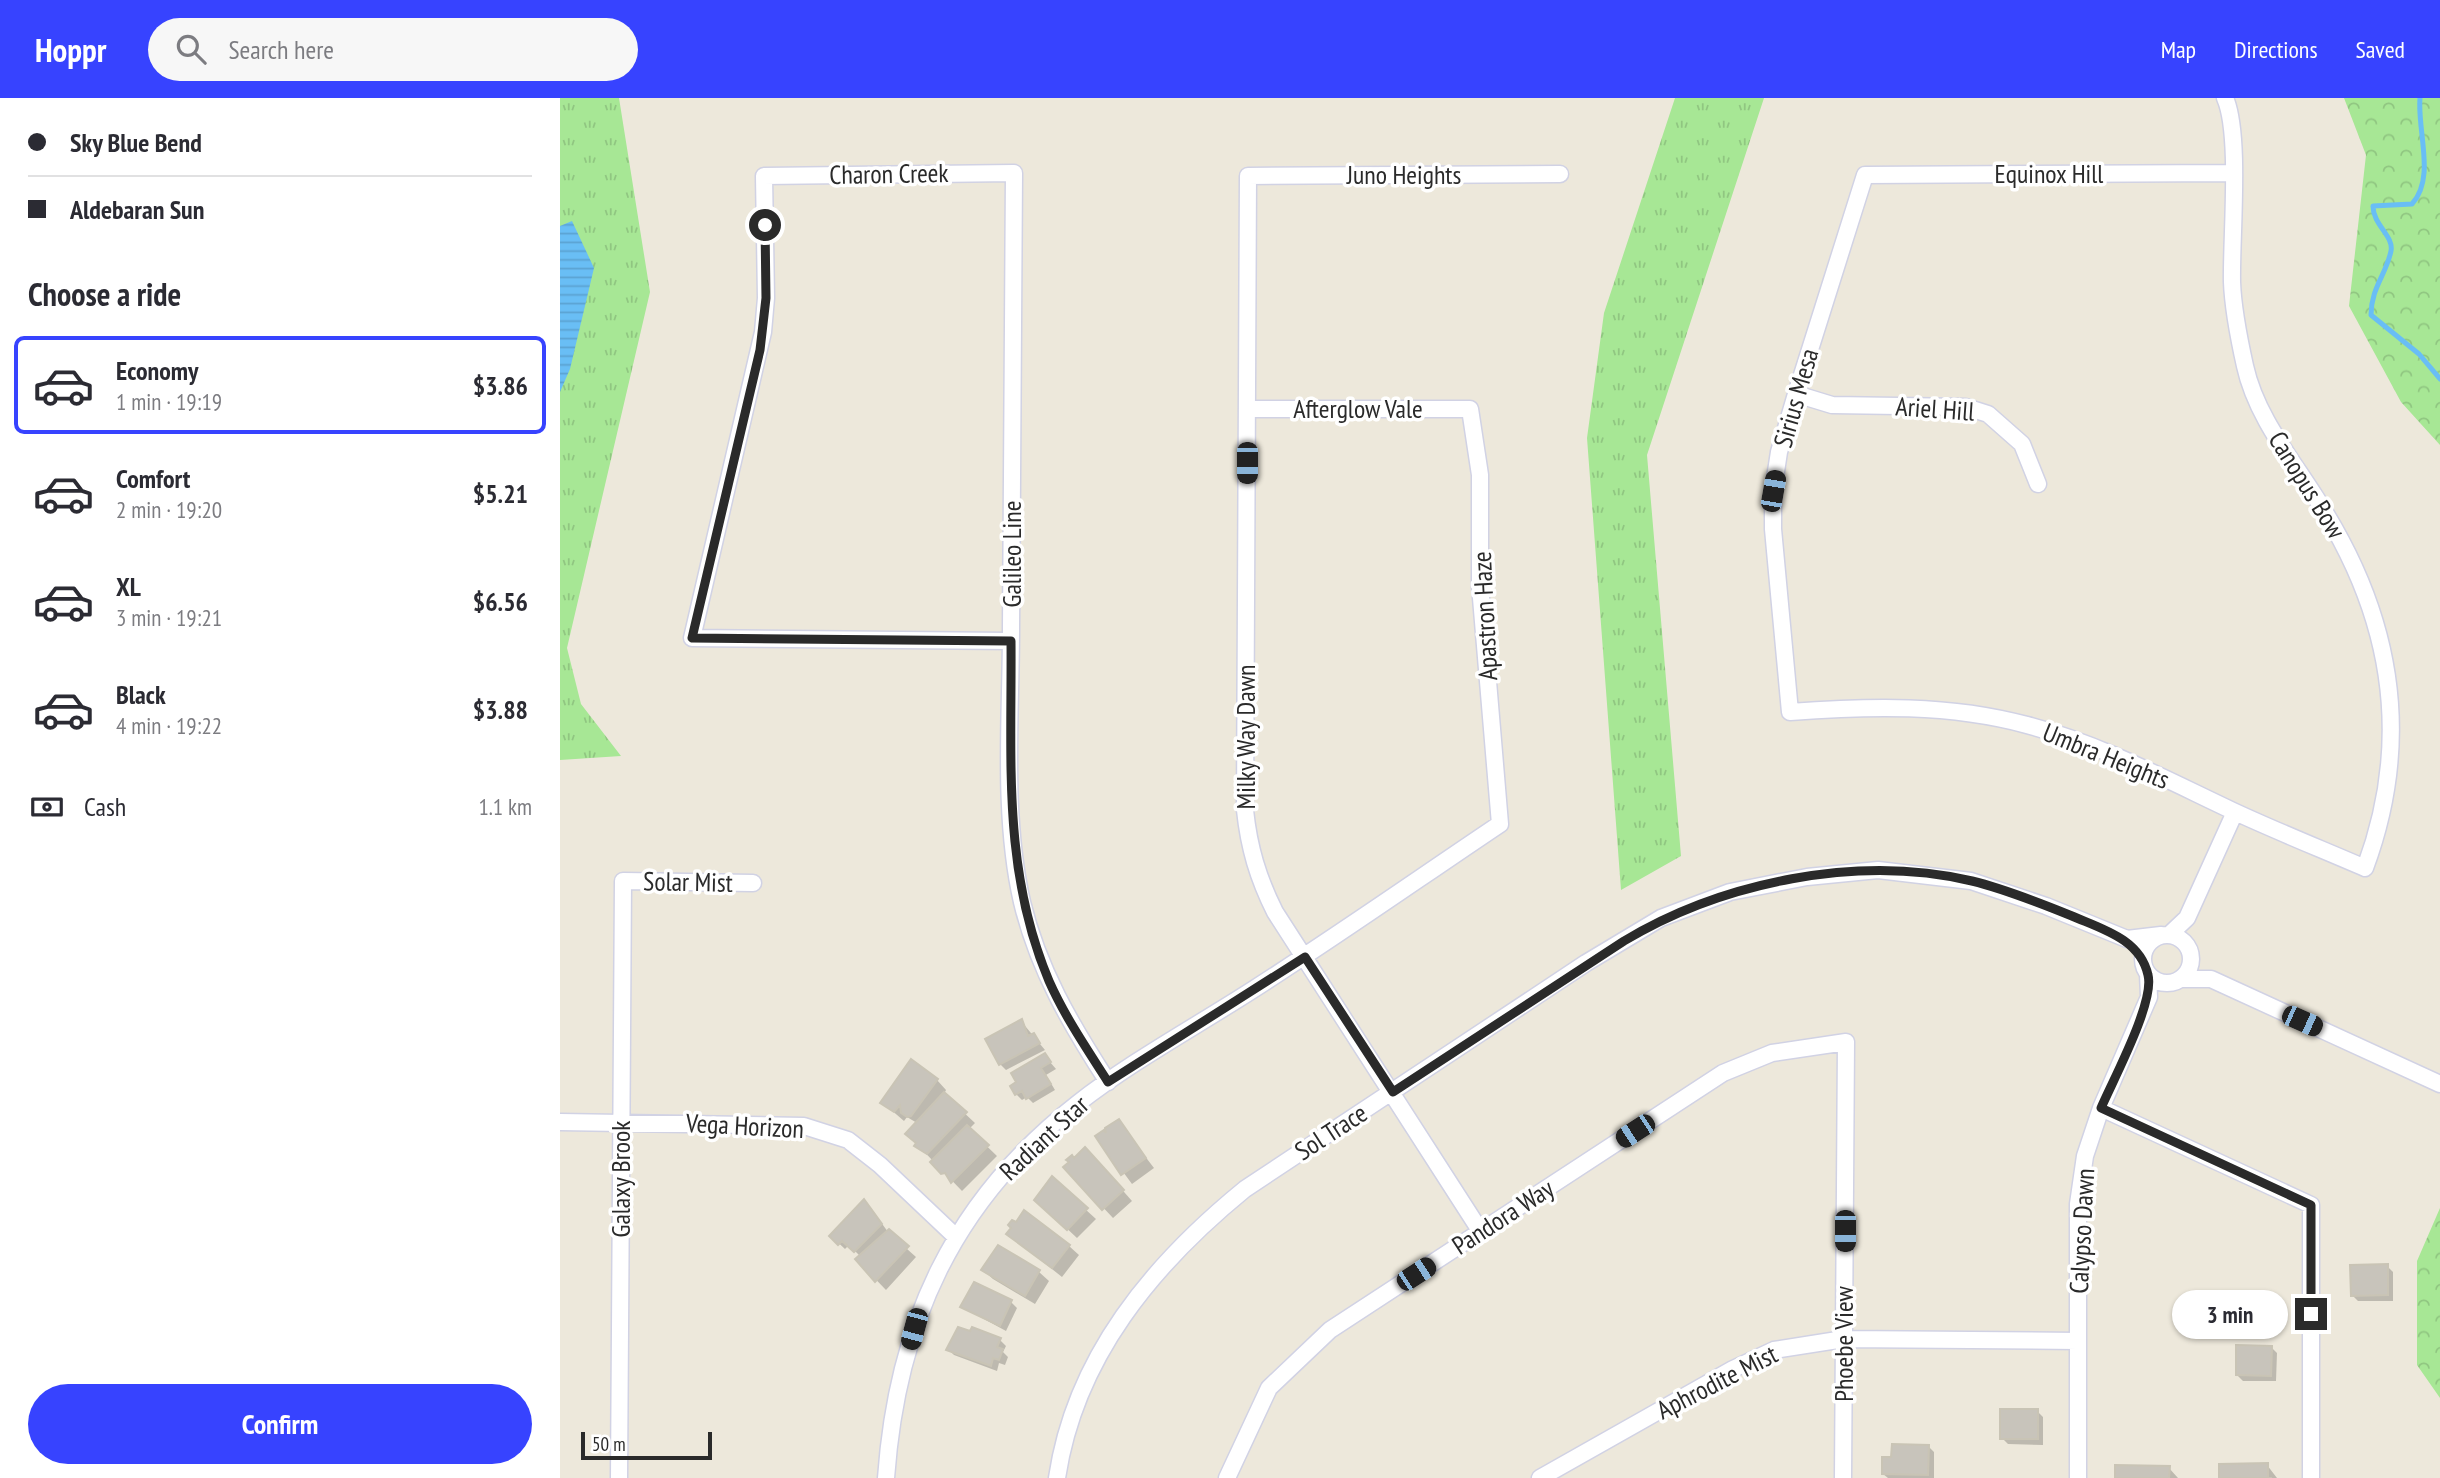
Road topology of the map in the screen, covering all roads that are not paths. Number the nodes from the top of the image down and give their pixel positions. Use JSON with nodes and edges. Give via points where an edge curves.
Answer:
{"nodes":[{"id":1,"x":2225,"y":98,"type":"edge"},
{"id":2,"x":1014,"y":173,"type":"joint"},
{"id":3,"x":2232,"y":173,"type":"junction"},
{"id":4,"x":1560,"y":174,"type":"dead end"},
{"id":5,"x":1865,"y":175,"type":"joint"},
{"id":6,"x":1248,"y":176,"type":"joint"},
{"id":7,"x":1796,"y":394,"type":"junction"},
{"id":8,"x":1470,"y":409,"type":"joint"},
{"id":9,"x":1247,"y":410,"type":"junction"},
{"id":10,"x":2039,"y":484,"type":"dead end"},
{"id":11,"x":1011,"y":641,"type":"junction"},
{"id":12,"x":1790,"y":712,"type":"joint"},
{"id":13,"x":2235,"y":812,"type":"junction"},
{"id":14,"x":1500,"y":824,"type":"joint"},
{"id":15,"x":2365,"y":868,"type":"joint"},
{"id":16,"x":623,"y":881,"type":"joint"},
{"id":17,"x":753,"y":883,"type":"dead end"},
{"id":18,"x":2187,"y":918,"type":"junction"},
{"id":19,"x":2165,"y":935,"type":"junction"},
{"id":20,"x":2127,"y":939,"type":"junction"},
{"id":21,"x":2190,"y":951,"type":"junction"},
{"id":22,"x":1305,"y":957,"type":"junction"},
{"id":23,"x":2147,"y":971,"type":"junction"},
{"id":24,"x":2211,"y":979,"type":"junction"},
{"id":25,"x":2175,"y":981,"type":"junction"},
{"id":26,"x":2149,"y":997,"type":"junction"},
{"id":27,"x":1846,"y":1042,"type":"joint"},
{"id":28,"x":1108,"y":1082,"type":"junction"},
{"id":29,"x":2440,"y":1084,"type":"edge"},
{"id":30,"x":1393,"y":1092,"type":"junction"},
{"id":31,"x":2101,"y":1108,"type":"junction"},
{"id":32,"x":560,"y":1122,"type":"edge"},
{"id":33,"x":621,"y":1122,"type":"junction"},
{"id":34,"x":1481,"y":1232,"type":"junction"},
{"id":35,"x":955,"y":1236,"type":"junction"},
{"id":36,"x":1844,"y":1339,"type":"junction"},
{"id":37,"x":2078,"y":1341,"type":"junction"},
{"id":38,"x":619,"y":1478,"type":"edge"},
{"id":39,"x":886,"y":1478,"type":"edge"},
{"id":40,"x":1057,"y":1478,"type":"edge"},
{"id":41,"x":1227,"y":1478,"type":"edge"},
{"id":42,"x":1540,"y":1478,"type":"edge"},
{"id":43,"x":1843,"y":1478,"type":"edge"},
{"id":44,"x":2078,"y":1478,"type":"edge"},
{"id":45,"x":2311,"y":1478,"type":"edge"}],
"edges":[{"from":1,"to":3,"type":"street","name":"Canopus Bow","via":[[2231,110]]},
{"from":2,"to":11,"type":"street","name":"Galileo Line"},
{"from":2,"to":11,"type":"street","name":"Charon Creek","via":[[764,176],[763,332],[692,638]]},
{"from":3,"to":5,"type":"street","name":"Equinox Hill"},
{"from":3,"to":15,"type":"street","name":"Canopus Bow","via":[[2232,285],[2247,374],[2266,421],[2347,551],[2384,651],[2391,693],[2388,789]]},
{"from":4,"to":6,"type":"street","name":"Juno Heights"},
{"from":5,"to":7,"type":"street","name":"Sirius Mesa"},
{"from":6,"to":9,"type":"street","name":"Milky Way Dawn"},
{"from":7,"to":10,"type":"street","name":"Ariel Hill","via":[[1832,405],[1966,407],[1988,414],[2022,444]]},
{"from":7,"to":12,"type":"street","name":"Sirius Mesa","via":[[1773,491]]},
{"from":8,"to":9,"type":"street","name":"Afterglow Vale"},
{"from":8,"to":14,"type":"street","name":"Apastron Haze","via":[[1480,475],[1480,586]]},
{"from":9,"to":22,"type":"street","name":"Milky Way Dawn","via":[[1245,810],[1249,849],[1275,912]]},
{"from":11,"to":28,"type":"street","name":"Galileo Line","via":[[1012,825],[1023,902],[1055,993]]},
{"from":12,"to":13,"type":"street","name":"Umbra Heights","via":[[1920,707],[2025,724],[2079,739]]},
{"from":13,"to":15,"type":"street","name":"Umbra Heights"},
{"from":13,"to":18,"type":"street"},
{"from":14,"to":22,"type":"street","name":"Radiant Star"},
{"from":16,"to":17,"type":"street","name":"Solar Mist"},
{"from":16,"to":33,"type":"street","name":"Galaxy Brook"},
{"from":18,"to":19,"type":"street"},
{"from":18,"to":21,"type":"street"},
{"from":19,"to":20,"type":"street","name":"Sol Trace"},
{"from":19,"to":21,"type":"street","via":[[2183,940]]},
{"from":19,"to":23,"type":"street","via":[[2148,944],[2143,959]]},
{"from":20,"to":23,"type":"street"},
{"from":20,"to":30,"type":"street","name":"Sol Trace","via":[[1971,881],[1878,870],[1807,877],[1730,892],[1651,925],[1586,963]]},
{"from":21,"to":24,"type":"street"},
{"from":21,"to":25,"type":"street","via":[[2189,970]]},
{"from":22,"to":28,"type":"street","name":"Radiant Star"},
{"from":22,"to":30,"type":"street","name":"Milky Way Dawn"},
{"from":23,"to":25,"type":"street","via":[[2155,979]]},
{"from":23,"to":26,"type":"street","name":"Calypso Dawn"},
{"from":24,"to":25,"type":"street"},
{"from":24,"to":29,"type":"street"},
{"from":25,"to":26,"type":"street"},
{"from":26,"to":31,"type":"street","name":"Calypso Dawn"},
{"from":27,"to":34,"type":"street","name":"Pandora Way","via":[[1772,1053],[1723,1073]]},
{"from":27,"to":36,"type":"street","name":"Phoebe View"},
{"from":28,"to":35,"type":"street","name":"Radiant Star","via":[[1035,1140]]},
{"from":30,"to":34,"type":"street","name":"Milky Way Dawn"},
{"from":30,"to":40,"type":"street","name":"Sol Trace","via":[[1245,1188],[1195,1229],[1158,1268],[1100,1352],[1074,1408]]},
{"from":31,"to":37,"type":"street","name":"Calypso Dawn","via":[[2085,1156],[2078,1204]]},
{"from":31,"to":45,"type":"street","via":[[2311,1205]]},
{"from":32,"to":33,"type":"street","name":"Vega Horizon"},
{"from":33,"to":35,"type":"street","name":"Vega Horizon","via":[[804,1126],[848,1140]]},
{"from":33,"to":38,"type":"street","name":"Galaxy Brook"},
{"from":34,"to":41,"type":"street","name":"Pandora Way","via":[[1330,1330],[1269,1388]]},
{"from":35,"to":39,"type":"street","name":"Radiant Star","via":[[914,1329],[891,1424]]},
{"from":36,"to":37,"type":"street","name":"Aphrodite Mist"},
{"from":36,"to":42,"type":"street","name":"Aphrodite Mist","via":[[1774,1350]]},
{"from":36,"to":43,"type":"street","name":"Phoebe View"},
{"from":37,"to":44,"type":"street","name":"Calypso Dawn"}]}
